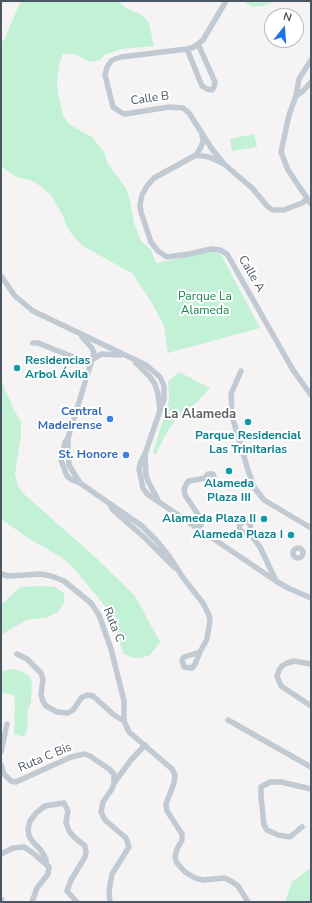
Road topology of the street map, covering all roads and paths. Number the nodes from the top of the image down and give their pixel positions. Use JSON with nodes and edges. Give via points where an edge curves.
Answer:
{"nodes":[{"id":1,"x":226,"y":1,"type":"edge"},
{"id":2,"x":198,"y":44,"type":"junction"},
{"id":3,"x":187,"y":49,"type":"junction"},
{"id":4,"x":311,"y":60,"type":"edge"},
{"id":5,"x":299,"y":79,"type":"junction"},
{"id":6,"x":310,"y":83,"type":"edge"},
{"id":7,"x":296,"y":96,"type":"junction"},
{"id":8,"x":200,"y":131,"type":"junction"},
{"id":9,"x":196,"y":155,"type":"junction"},
{"id":10,"x":224,"y":164,"type":"junction"},
{"id":11,"x":309,"y":202,"type":"edge"},
{"id":12,"x":1,"y":276,"type":"edge"},
{"id":13,"x":81,"y":335,"type":"junction"},
{"id":14,"x":33,"y":343,"type":"dead end"},
{"id":15,"x":128,"y":357,"type":"junction"},
{"id":16,"x":134,"y":361,"type":"junction"},
{"id":17,"x":92,"y":362,"type":"junction"},
{"id":18,"x":241,"y":372,"type":"dead end"},
{"id":19,"x":162,"y":381,"type":"junction"},
{"id":20,"x":155,"y":384,"type":"junction"},
{"id":21,"x":311,"y":395,"type":"edge"},
{"id":22,"x":160,"y":411,"type":"junction"},
{"id":23,"x":68,"y":438,"type":"junction"},
{"id":24,"x":69,"y":465,"type":"junction"},
{"id":25,"x":62,"y":466,"type":"junction"},
{"id":26,"x":205,"y":478,"type":"dead end"},
{"id":27,"x":80,"y":483,"type":"junction"},
{"id":28,"x":110,"y":504,"type":"junction"},
{"id":29,"x":198,"y":528,"type":"junction"},
{"id":30,"x":311,"y":528,"type":"edge"},
{"id":31,"x":248,"y":531,"type":"dead end"},
{"id":32,"x":149,"y":533,"type":"junction"},
{"id":33,"x":145,"y":538,"type":"junction"},
{"id":34,"x":178,"y":570,"type":"junction"},
{"id":35,"x":1,"y":574,"type":"edge"},
{"id":36,"x":276,"y":581,"type":"junction"},
{"id":37,"x":311,"y":598,"type":"edge"},
{"id":38,"x":200,"y":652,"type":"dead end"},
{"id":39,"x":17,"y":654,"type":"dead end"},
{"id":40,"x":311,"y":664,"type":"edge"},
{"id":41,"x":311,"y":706,"type":"edge"},
{"id":42,"x":228,"y":720,"type":"dead end"},
{"id":43,"x":124,"y":721,"type":"junction"},
{"id":44,"x":7,"y":724,"type":"dead end"},
{"id":45,"x":145,"y":745,"type":"junction"},
{"id":46,"x":1,"y":752,"type":"edge"},
{"id":47,"x":1,"y":765,"type":"edge"},
{"id":48,"x":311,"y":767,"type":"edge"},
{"id":49,"x":114,"y":784,"type":"junction"},
{"id":50,"x":311,"y":790,"type":"edge"},
{"id":51,"x":302,"y":827,"type":"dead end"},
{"id":52,"x":1,"y":854,"type":"edge"},
{"id":53,"x":46,"y":864,"type":"junction"},
{"id":54,"x":32,"y":902,"type":"edge"},
{"id":55,"x":77,"y":902,"type":"edge"},
{"id":56,"x":110,"y":902,"type":"edge"},
{"id":57,"x":248,"y":902,"type":"edge"}],
"edges":[{"from":1,"to":2,"type":"street","name":"Calle B"},
{"from":2,"to":3,"type":"street","name":"Calle B"},
{"from":2,"to":3,"type":"street","via":[[215,82],[213,89],[202,86]]},
{"from":3,"to":8,"type":"street","name":"Calle B","via":[[121,57],[112,60],[105,75],[113,107],[122,113],[181,107],[189,113]]},
{"from":4,"to":5,"type":"street"},
{"from":5,"to":6,"type":"street","via":[[302,85]]},
{"from":5,"to":7,"type":"street"},
{"from":6,"to":7,"type":"street"},
{"from":7,"to":11,"type":"street","via":[[281,152],[288,170]]},
{"from":8,"to":9,"type":"street","via":[[202,144]]},
{"from":8,"to":10,"type":"street","name":"Calle B"},
{"from":9,"to":10,"type":"street"},
{"from":9,"to":21,"type":"street","name":"Calle A","via":[[158,176],[144,191],[141,212],[151,242],[158,251],[167,256],[211,249],[224,252],[231,260],[293,370]]},
{"from":10,"to":11,"type":"street","name":"Calle B","via":[[273,210],[284,210]]},
{"from":12,"to":13,"type":"street","via":[[15,296],[33,311]]},
{"from":13,"to":15,"type":"street"},
{"from":13,"to":17,"type":"street","via":[[92,348]]},
{"from":14,"to":17,"type":"street"},
{"from":15,"to":16,"type":"street"},
{"from":15,"to":17,"type":"street","via":[[101,354]]},
{"from":16,"to":19,"type":"street","via":[[153,370]]},
{"from":16,"to":20,"type":"street"},
{"from":17,"to":23,"type":"street"},
{"from":18,"to":30,"type":"street","via":[[231,394],[232,416],[254,487],[264,500]]},
{"from":19,"to":20,"type":"street"},
{"from":19,"to":22,"type":"street","via":[[164,399]]},
{"from":20,"to":22,"type":"street"},
{"from":22,"to":29,"type":"street","via":[[145,454],[144,481],[158,500]]},
{"from":23,"to":24,"type":"street"},
{"from":23,"to":25,"type":"street","via":[[61,454]]},
{"from":24,"to":25,"type":"street"},
{"from":24,"to":27,"type":"street"},
{"from":25,"to":27,"type":"street","via":[[67,476]]},
{"from":26,"to":29,"type":"street","via":[[189,481],[184,489],[185,495],[201,519],[201,526]]},
{"from":27,"to":28,"type":"street"},
{"from":28,"to":32,"type":"street"},
{"from":28,"to":33,"type":"street","via":[[114,511]]},
{"from":29,"to":36,"type":"street"},
{"from":31,"to":36,"type":"street","via":[[260,547]]},
{"from":32,"to":33,"type":"street"},
{"from":32,"to":34,"type":"street"},
{"from":33,"to":34,"type":"street","via":[[172,567]]},
{"from":34,"to":38,"type":"street","via":[[209,615],[209,634]]},
{"from":35,"to":43,"type":"street","name":"Ruta C","via":[[51,576],[64,581],[91,603],[99,615],[111,649],[124,701]]},
{"from":36,"to":37,"type":"street"},
{"from":39,"to":43,"type":"street","via":[[27,659],[41,673],[44,679],[41,695],[46,706],[58,712],[68,713],[82,697],[88,695],[93,696]]},
{"from":40,"to":41,"type":"street","via":[[294,661],[286,663],[277,676],[281,686]]},
{"from":42,"to":48,"type":"street"},
{"from":43,"to":45,"type":"street","via":[[129,732]]},
{"from":44,"to":46,"type":"street"},
{"from":45,"to":49,"type":"street"},
{"from":45,"to":57,"type":"street","via":[[172,769],[175,775],[166,804],[167,811],[182,834],[175,857],[177,863],[195,878],[224,878],[231,881],[238,886]]},
{"from":47,"to":49,"type":"street","name":"Ruta C Bis","via":[[4,774],[16,782],[71,757],[84,754],[114,774]]},
{"from":49,"to":56,"type":"street","via":[[103,802],[101,812],[105,820],[126,838],[129,847],[112,874]]},
{"from":50,"to":51,"type":"street","via":[[281,782],[270,782],[261,787],[262,815],[267,830],[290,837]]},
{"from":52,"to":53,"type":"street","via":[[18,846],[24,847]]},
{"from":53,"to":54,"type":"street","via":[[49,868],[48,874],[37,888]]},
{"from":53,"to":55,"type":"street","via":[[40,849],[29,836],[30,821],[45,806],[64,804],[68,811],[66,822],[69,831],[85,846],[86,852],[67,890]]}]}
